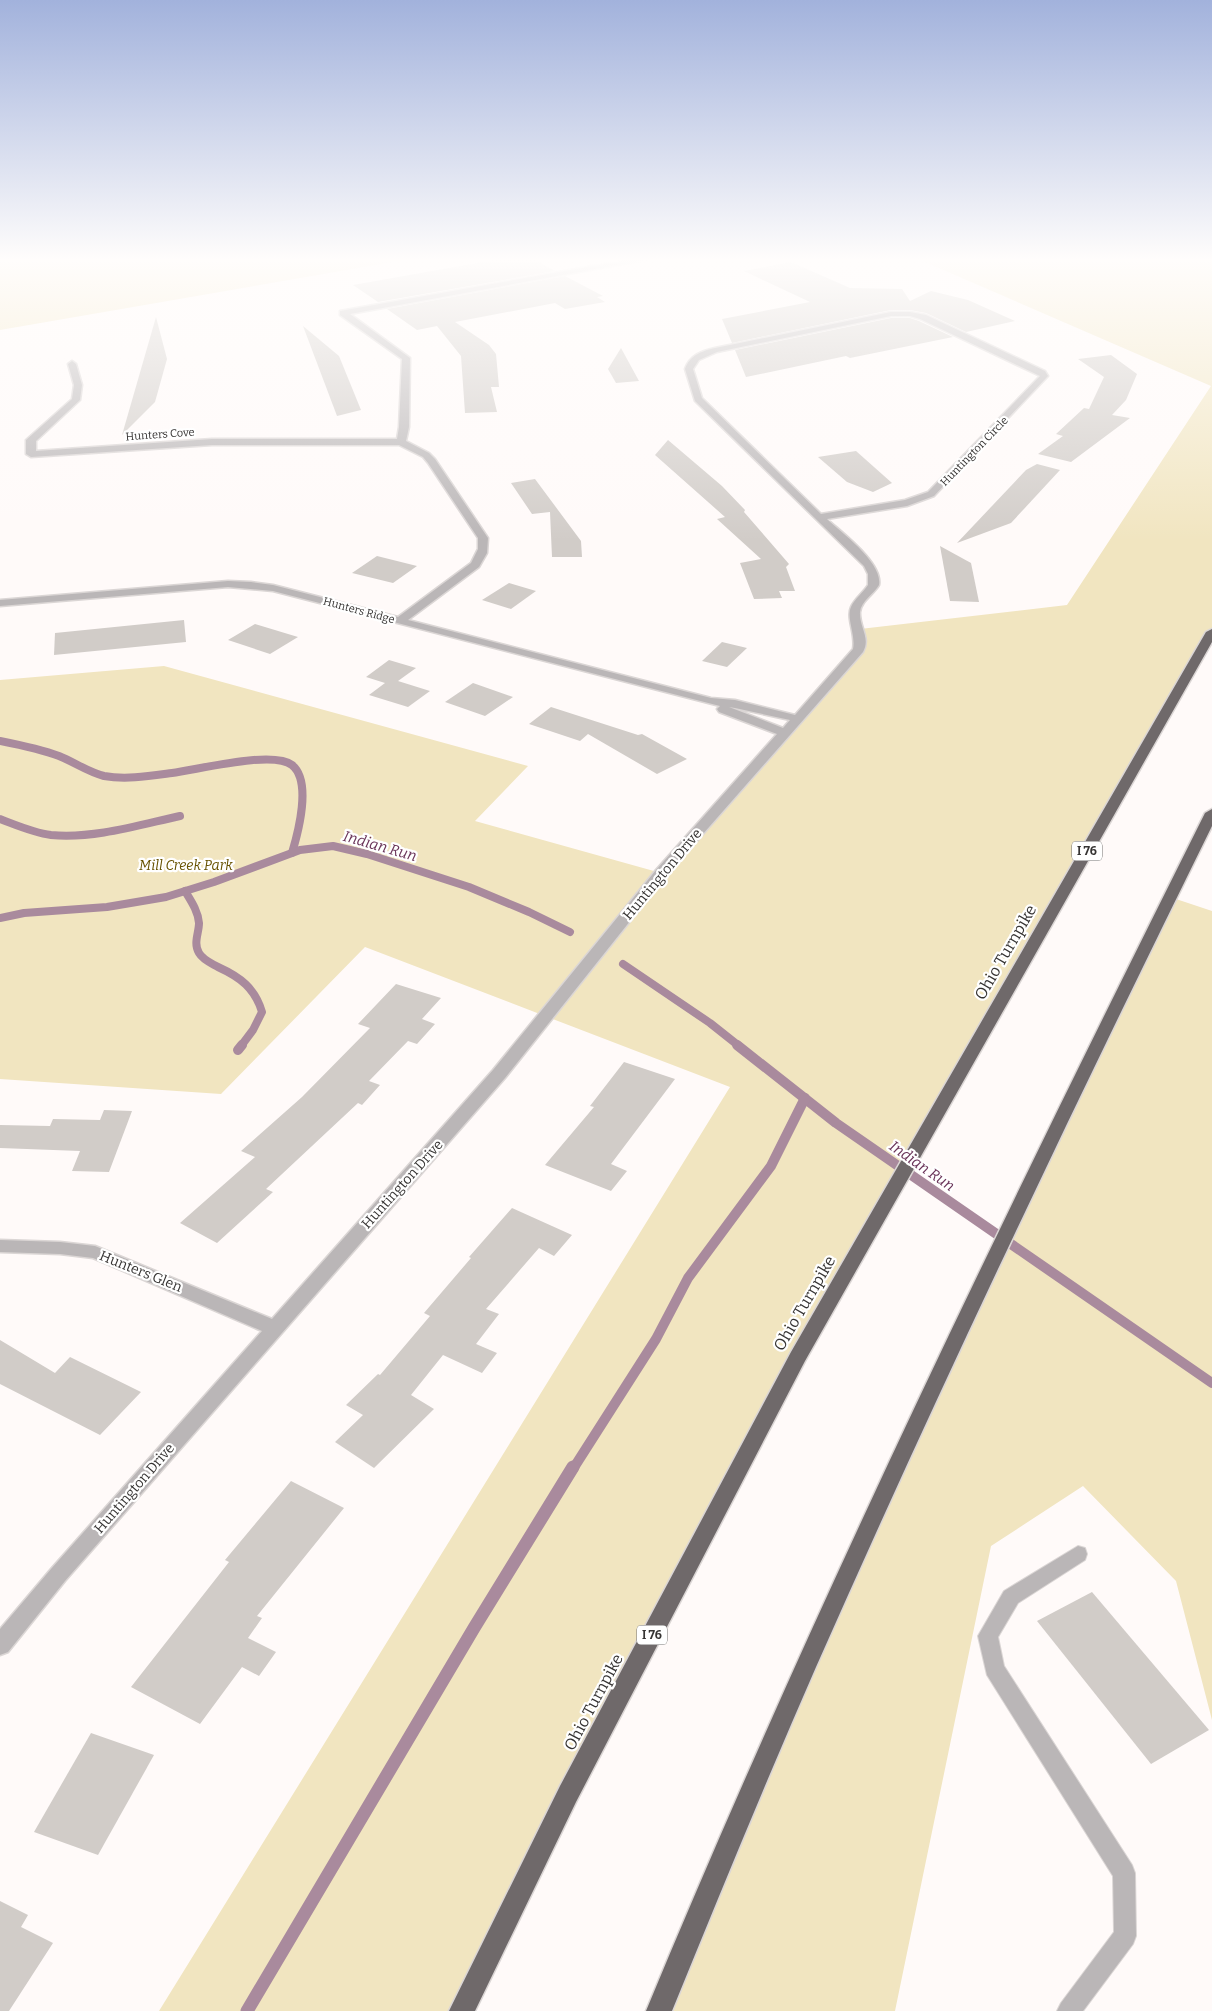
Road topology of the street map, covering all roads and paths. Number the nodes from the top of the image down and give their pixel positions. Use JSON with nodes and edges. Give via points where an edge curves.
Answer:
{"nodes":[{"id":1,"x":399,"y":353,"type":"edge"},
{"id":2,"x":708,"y":353,"type":"edge"},
{"id":3,"x":999,"y":353,"type":"edge"},
{"id":4,"x":72,"y":364,"type":"dead end"},
{"id":5,"x":401,"y":442,"type":"junction"},
{"id":6,"x":819,"y":517,"type":"junction"},
{"id":7,"x":0,"y":603,"type":"edge"},
{"id":8,"x":400,"y":621,"type":"junction"},
{"id":9,"x":1212,"y":632,"type":"edge"},
{"id":10,"x":711,"y":702,"type":"junction"},
{"id":11,"x":799,"y":719,"type":"junction"},
{"id":12,"x":785,"y":733,"type":"junction"},
{"id":13,"x":1212,"y":813,"type":"edge"},
{"id":14,"x":0,"y":1246,"type":"edge"},
{"id":15,"x":274,"y":1328,"type":"junction"},
{"id":16,"x":1078,"y":1554,"type":"dead end"},
{"id":17,"x":0,"y":1645,"type":"edge"},
{"id":18,"x":462,"y":2011,"type":"edge"},
{"id":19,"x":659,"y":2011,"type":"edge"},
{"id":20,"x":1069,"y":2011,"type":"edge"}],
"edges":[{"from":1,"to":5,"type":"street","via":[[407,361]]},
{"from":2,"to":6,"type":"street","name":"Huntington Circle","via":[[694,359],[689,368],[698,400]]},
{"from":3,"to":6,"type":"street","name":"Huntington Circle","via":[[1044,376],[931,494],[907,503]]},
{"from":4,"to":5,"type":"street","name":"Hunters Cove","via":[[78,384],[76,400],[31,440],[31,454],[212,442]]},
{"from":5,"to":8,"type":"street","via":[[432,461],[484,544],[475,565]]},
{"from":6,"to":11,"type":"street","name":"Huntington Circle","via":[[869,565],[875,581],[855,610],[862,640],[859,650]]},
{"from":7,"to":8,"type":"street","name":"Hunters Ridge","via":[[228,584],[251,585]]},
{"from":8,"to":10,"type":"street","name":"Hunters Ridge"},
{"from":9,"to":18,"type":"highway","name":"Ohio Turnpike","number":"I 76","via":[[798,1357],[568,1794]]},
{"from":10,"to":11,"type":"street","name":"Hunters Ridge","via":[[735,704]]},
{"from":10,"to":12,"type":"street","name":"Hunters Ridge"},
{"from":11,"to":12,"type":"street","name":"Huntington Drive"},
{"from":12,"to":15,"type":"street","name":"Huntington Drive","via":[[661,873],[499,1074]]},
{"from":13,"to":19,"type":"highway","via":[[1058,1125],[804,1670]]},
{"from":14,"to":15,"type":"street","name":"Hunters Glen","via":[[95,1252]]},
{"from":15,"to":17,"type":"street","name":"Huntington Drive","via":[[58,1574]]},
{"from":16,"to":20,"type":"lane","via":[[1011,1597],[988,1636],[994,1669],[1124,1873],[1125,1936]]}]}
